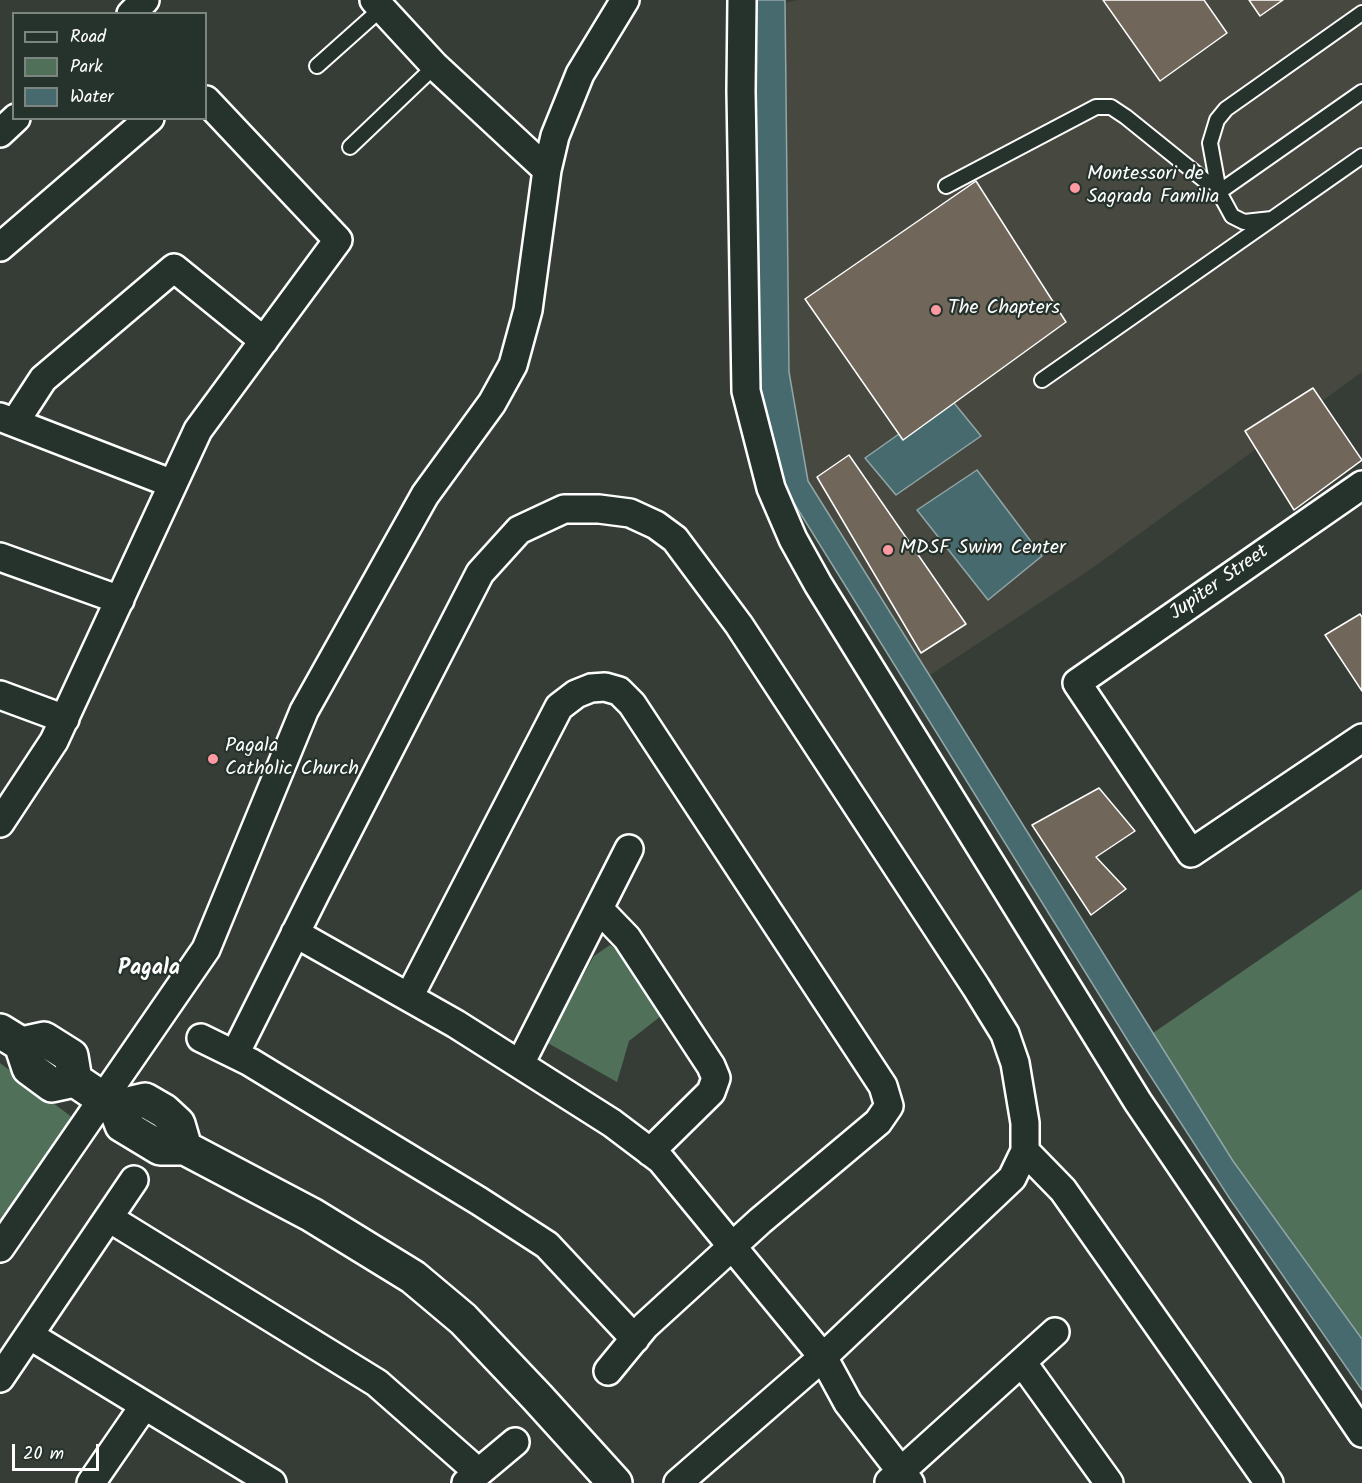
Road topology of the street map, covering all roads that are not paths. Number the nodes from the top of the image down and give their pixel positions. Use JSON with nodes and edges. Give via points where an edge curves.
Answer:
{"nodes":[{"id":1,"x":145,"y":0,"type":"edge"},
{"id":2,"x":742,"y":0,"type":"edge"},
{"id":3,"x":378,"y":4,"type":"edge"},
{"id":4,"x":615,"y":5,"type":"edge"},
{"id":5,"x":132,"y":12,"type":"edge"},
{"id":6,"x":1362,"y":13,"type":"edge"},
{"id":7,"x":317,"y":66,"type":"dead end"},
{"id":8,"x":435,"y":66,"type":"junction"},
{"id":9,"x":1362,"y":92,"type":"edge"},
{"id":10,"x":207,"y":101,"type":"edge"},
{"id":11,"x":14,"y":120,"type":"edge"},
{"id":12,"x":148,"y":120,"type":"edge"},
{"id":13,"x":0,"y":133,"type":"edge"},
{"id":14,"x":350,"y":147,"type":"dead end"},
{"id":15,"x":1362,"y":156,"type":"edge"},
{"id":16,"x":547,"y":171,"type":"junction"},
{"id":17,"x":946,"y":186,"type":"dead end"},
{"id":18,"x":1219,"y":192,"type":"junction"},
{"id":19,"x":1274,"y":219,"type":"junction"},
{"id":20,"x":0,"y":247,"type":"edge"},
{"id":21,"x":264,"y":341,"type":"junction"},
{"id":22,"x":1042,"y":380,"type":"dead end"},
{"id":23,"x":7,"y":419,"type":"edge"},
{"id":24,"x":173,"y":484,"type":"junction"},
{"id":25,"x":1362,"y":485,"type":"edge"},
{"id":26,"x":0,"y":557,"type":"edge"},
{"id":27,"x":120,"y":600,"type":"junction"},
{"id":28,"x":0,"y":695,"type":"edge"},
{"id":29,"x":65,"y":718,"type":"junction"},
{"id":30,"x":1362,"y":738,"type":"edge"},
{"id":31,"x":0,"y":823,"type":"edge"},
{"id":32,"x":629,"y":849,"type":"dead end"},
{"id":33,"x":599,"y":909,"type":"junction"},
{"id":34,"x":295,"y":933,"type":"junction"},
{"id":35,"x":410,"y":997,"type":"junction"},
{"id":36,"x":11,"y":1038,"type":"edge"},
{"id":37,"x":201,"y":1038,"type":"dead end"},
{"id":38,"x":235,"y":1054,"type":"junction"},
{"id":39,"x":520,"y":1064,"type":"junction"},
{"id":40,"x":109,"y":1102,"type":"junction"},
{"id":41,"x":1025,"y":1151,"type":"junction"},
{"id":42,"x":650,"y":1152,"type":"junction"},
{"id":43,"x":134,"y":1180,"type":"dead end"},
{"id":44,"x":109,"y":1218,"type":"junction"},
{"id":45,"x":733,"y":1247,"type":"junction"},
{"id":46,"x":0,"y":1248,"type":"edge"},
{"id":47,"x":1055,"y":1332,"type":"dead end"},
{"id":48,"x":29,"y":1335,"type":"junction"},
{"id":49,"x":635,"y":1339,"type":"junction"},
{"id":50,"x":823,"y":1357,"type":"junction"},
{"id":51,"x":1022,"y":1362,"type":"junction"},
{"id":52,"x":608,"y":1371,"type":"dead end"},
{"id":53,"x":0,"y":1378,"type":"edge"},
{"id":54,"x":144,"y":1406,"type":"junction"},
{"id":55,"x":1362,"y":1433,"type":"edge"},
{"id":56,"x":515,"y":1442,"type":"dead end"},
{"id":57,"x":472,"y":1478,"type":"edge"},
{"id":58,"x":899,"y":1479,"type":"edge"},
{"id":59,"x":267,"y":1482,"type":"edge"},
{"id":60,"x":91,"y":1483,"type":"edge"},
{"id":61,"x":615,"y":1483,"type":"edge"},
{"id":62,"x":678,"y":1483,"type":"edge"},
{"id":63,"x":1109,"y":1483,"type":"edge"},
{"id":64,"x":1269,"y":1483,"type":"edge"}],
"edges":[{"from":1,"to":5,"type":"street"},
{"from":2,"to":55,"type":"street","via":[[746,392],[771,488],[793,539],[1138,1102]]},
{"from":3,"to":7,"type":"lane"},
{"from":3,"to":8,"type":"street"},
{"from":4,"to":16,"type":"street","via":[[580,74],[555,136]]},
{"from":6,"to":18,"type":"lane","via":[[1226,109],[1217,120],[1210,143]]},
{"from":8,"to":14,"type":"lane"},
{"from":8,"to":16,"type":"street"},
{"from":9,"to":18,"type":"lane"},
{"from":10,"to":21,"type":"street","via":[[338,240]]},
{"from":11,"to":13,"type":"street"},
{"from":12,"to":20,"type":"street"},
{"from":15,"to":19,"type":"lane"},
{"from":16,"to":40,"type":"street","via":[[528,310],[513,365],[492,403],[425,495],[304,711],[206,949]]},
{"from":17,"to":18,"type":"lane","via":[[1096,106],[1111,107],[1126,117]]},
{"from":18,"to":19,"type":"lane","via":[[1232,216],[1244,222]]},
{"from":19,"to":22,"type":"lane"},
{"from":21,"to":23,"type":"street","via":[[174,268],[43,379]]},
{"from":21,"to":24,"type":"street","via":[[198,430]]},
{"from":23,"to":24,"type":"street"},
{"from":24,"to":27,"type":"street"},
{"from":25,"to":30,"type":"street","name":"Jupiter Street","via":[[1077,683],[1191,853]]},
{"from":26,"to":27,"type":"street"},
{"from":27,"to":29,"type":"street"},
{"from":28,"to":29,"type":"street"},
{"from":29,"to":31,"type":"street"},
{"from":32,"to":33,"type":"street"},
{"from":33,"to":39,"type":"street"},
{"from":33,"to":42,"type":"street","via":[[627,938],[716,1078],[711,1092]]},
{"from":34,"to":35,"type":"street"},
{"from":34,"to":38,"type":"street"},
{"from":34,"to":41,"type":"street","via":[[480,573],[519,530],[564,509],[630,513],[675,539],[739,625],[976,987],[1005,1034],[1015,1063],[1025,1123]]},
{"from":35,"to":39,"type":"street"},
{"from":35,"to":45,"type":"street","via":[[559,707],[591,688],[619,691],[632,704],[879,1079],[889,1106],[878,1122]]},
{"from":36,"to":40,"type":"street","via":[[29,1068],[52,1085],[75,1080]]},
{"from":37,"to":38,"type":"street"},
{"from":38,"to":49,"type":"street","via":[[547,1245]]},
{"from":39,"to":42,"type":"street"},
{"from":40,"to":46,"type":"street"},
{"from":40,"to":61,"type":"street","via":[[145,1100],[178,1124],[185,1148],[312,1215],[413,1277],[463,1319]]},
{"from":41,"to":50,"type":"street","via":[[1012,1178]]},
{"from":41,"to":64,"type":"street","via":[[1063,1190]]},
{"from":42,"to":45,"type":"street","via":[[661,1160]]},
{"from":43,"to":44,"type":"street"},
{"from":44,"to":48,"type":"street"},
{"from":44,"to":57,"type":"street","via":[[377,1383]]},
{"from":45,"to":49,"type":"street"},
{"from":45,"to":50,"type":"street"},
{"from":47,"to":51,"type":"street"},
{"from":48,"to":53,"type":"street"},
{"from":48,"to":54,"type":"street"},
{"from":49,"to":52,"type":"street"},
{"from":50,"to":58,"type":"street","via":[[848,1403]]},
{"from":50,"to":62,"type":"street"},
{"from":51,"to":58,"type":"street"},
{"from":51,"to":63,"type":"street"},
{"from":54,"to":59,"type":"street"},
{"from":54,"to":60,"type":"street"},
{"from":56,"to":57,"type":"street"}]}
